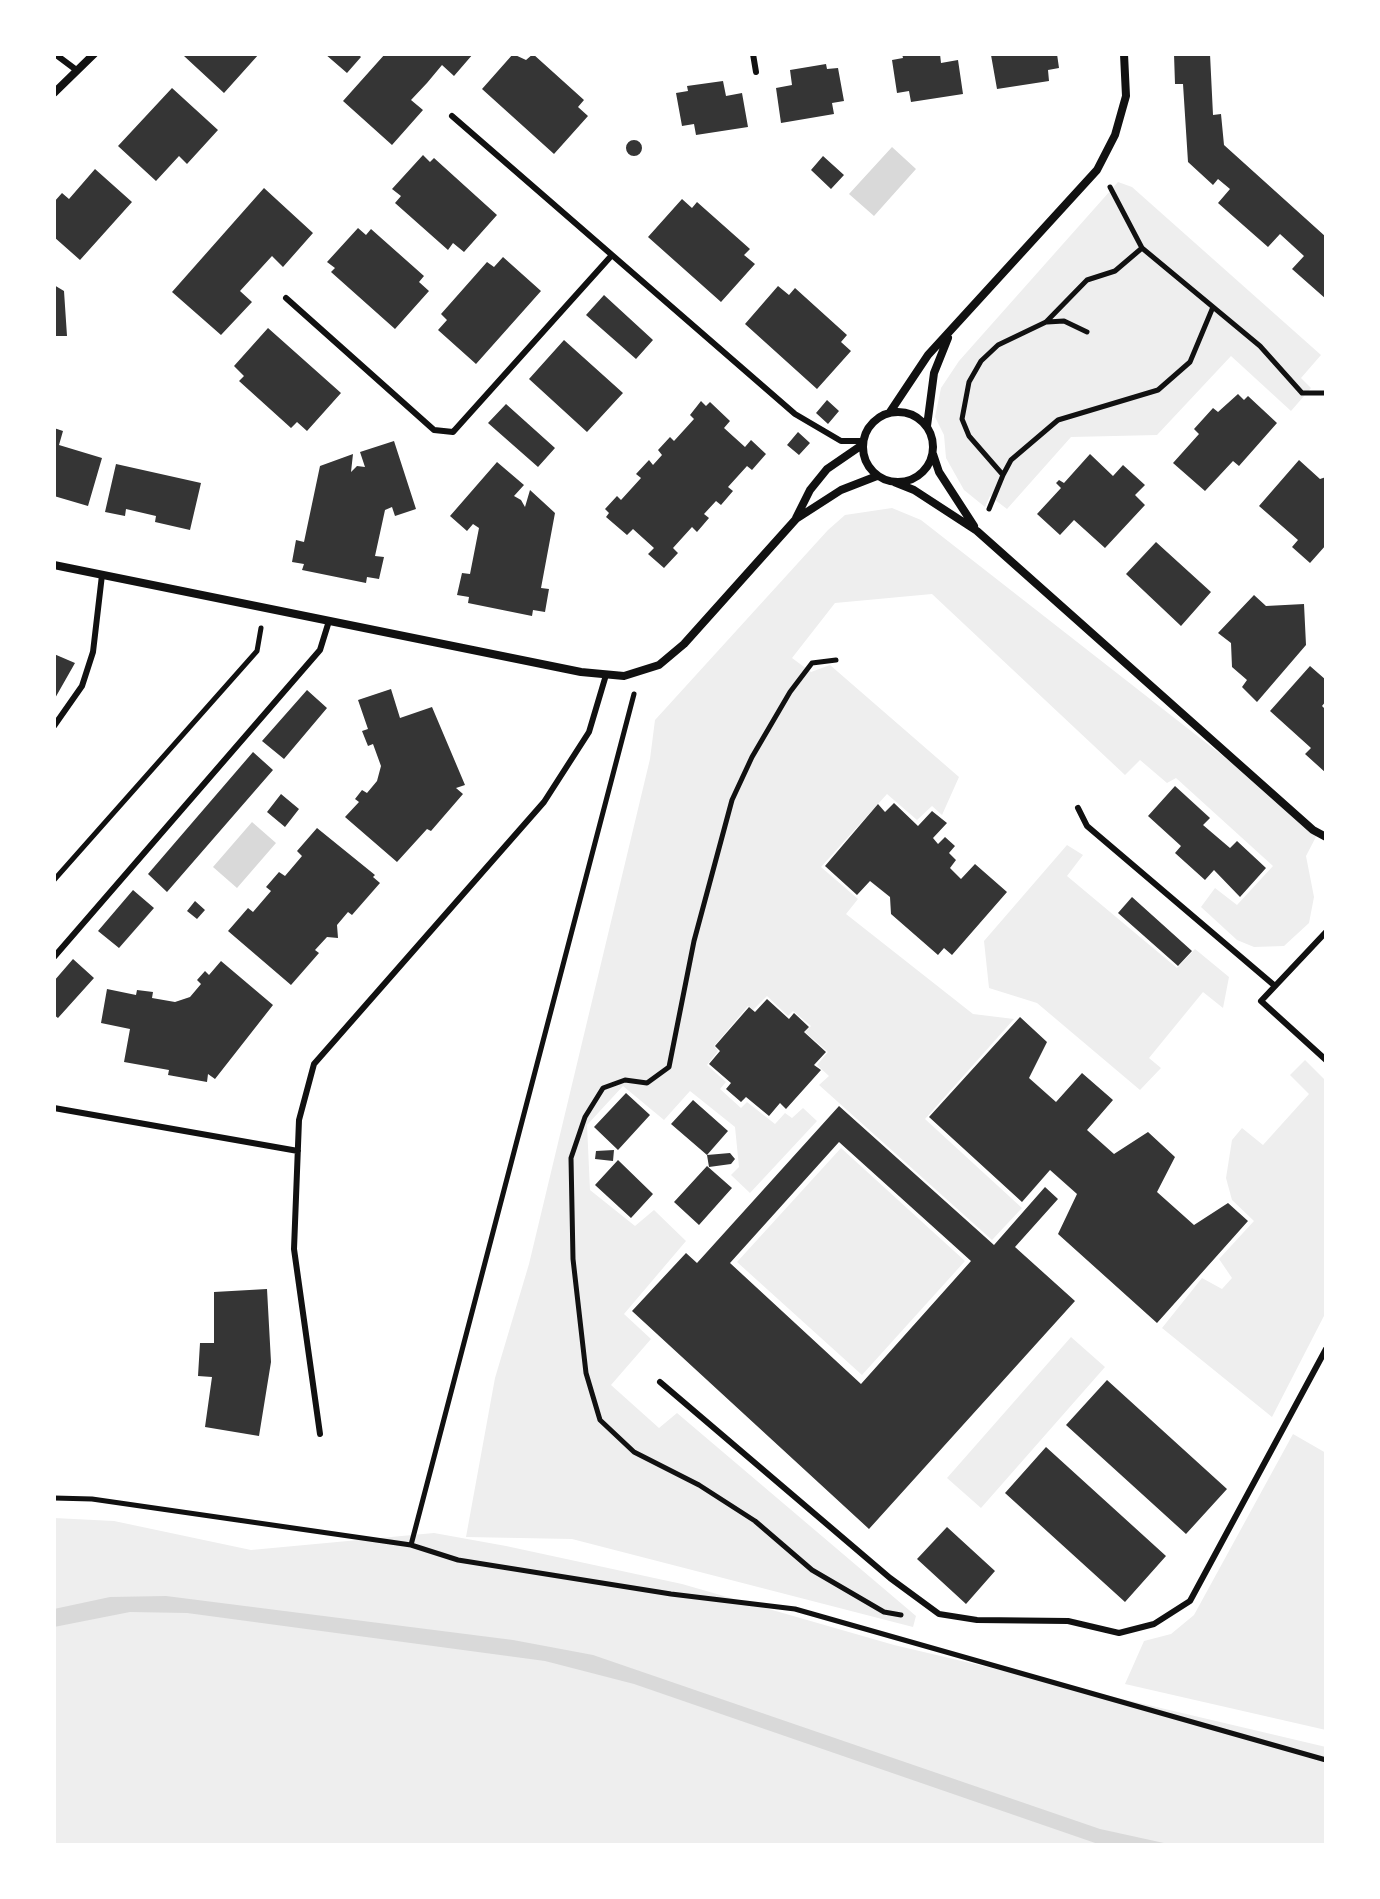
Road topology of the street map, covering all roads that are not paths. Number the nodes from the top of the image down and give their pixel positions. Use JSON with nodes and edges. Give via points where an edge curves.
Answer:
{"nodes":[{"id":1,"x":55,"y":54,"type":"edge"},
{"id":2,"x":94,"y":54,"type":"edge"},
{"id":3,"x":753,"y":54,"type":"edge"},
{"id":4,"x":1124,"y":54,"type":"edge"},
{"id":5,"x":75,"y":69,"type":"junction"},
{"id":6,"x":756,"y":72,"type":"dead end"},
{"id":7,"x":54,"y":93,"type":"edge"},
{"id":8,"x":452,"y":116,"type":"dead end"},
{"id":9,"x":612,"y":255,"type":"junction"},
{"id":10,"x":286,"y":298,"type":"dead end"},
{"id":11,"x":950,"y":333,"type":"junction"},
{"id":12,"x":890,"y":412,"type":"junction"},
{"id":13,"x":927,"y":426,"type":"junction"},
{"id":14,"x":862,"y":443,"type":"junction"},
{"id":15,"x":933,"y":454,"type":"junction"},
{"id":16,"x":877,"y":476,"type":"junction"},
{"id":17,"x":894,"y":482,"type":"junction"},
{"id":18,"x":796,"y":519,"type":"junction"},
{"id":19,"x":977,"y":531,"type":"junction"},
{"id":20,"x":54,"y":565,"type":"edge"},
{"id":21,"x":102,"y":575,"type":"junction"},
{"id":22,"x":329,"y":621,"type":"junction"},
{"id":23,"x":606,"y":675,"type":"junction"},
{"id":24,"x":54,"y":726,"type":"edge"},
{"id":25,"x":1078,"y":808,"type":"dead end"},
{"id":26,"x":1326,"y":837,"type":"edge"},
{"id":27,"x":1326,"y":932,"type":"edge"},
{"id":28,"x":54,"y":957,"type":"edge"},
{"id":29,"x":1275,"y":986,"type":"junction"},
{"id":30,"x":1326,"y":1060,"type":"edge"},
{"id":31,"x":54,"y":1108,"type":"edge"},
{"id":32,"x":298,"y":1151,"type":"junction"},
{"id":33,"x":1326,"y":1349,"type":"edge"},
{"id":34,"x":660,"y":1382,"type":"dead end"},
{"id":35,"x":320,"y":1434,"type":"dead end"}],
"edges":[{"from":1,"to":5,"type":"lane"},
{"from":2,"to":5,"type":"street"},
{"from":3,"to":6,"type":"lane"},
{"from":4,"to":11,"type":"street","via":[[1126,96],[1097,170]]},
{"from":5,"to":7,"type":"street"},
{"from":8,"to":9,"type":"lane"},
{"from":9,"to":10,"type":"lane","via":[[453,432],[434,430]]},
{"from":9,"to":14,"type":"lane","via":[[795,414],[841,441]]},
{"from":11,"to":12,"type":"street","via":[[928,355]]},
{"from":11,"to":13,"type":"street","via":[[934,373]]},
{"from":12,"to":13,"type":"street","via":[[904,411]]},
{"from":12,"to":14,"type":"street","via":[[877,417]]},
{"from":13,"to":15,"type":"street"},
{"from":14,"to":16,"type":"street","via":[[865,463]]},
{"from":14,"to":18,"type":"street","via":[[827,469]]},
{"from":15,"to":17,"type":"street","via":[[925,470],[911,480]]},
{"from":15,"to":19,"type":"street"},
{"from":16,"to":17,"type":"street"},
{"from":16,"to":18,"type":"street","via":[[841,490]]},
{"from":17,"to":19,"type":"street"},
{"from":18,"to":23,"type":"street","via":[[659,665],[640,674]]},
{"from":19,"to":26,"type":"street"},
{"from":20,"to":21,"type":"street"},
{"from":21,"to":22,"type":"street"},
{"from":21,"to":24,"type":"lane","via":[[90,663],[82,686]]},
{"from":22,"to":23,"type":"street"},
{"from":22,"to":28,"type":"lane","via":[[320,650],[295,681]]},
{"from":23,"to":32,"type":"lane","via":[[589,732],[544,802],[314,1064],[299,1120]]},
{"from":25,"to":29,"type":"lane","via":[[1087,826]]},
{"from":27,"to":29,"type":"lane"},
{"from":29,"to":30,"type":"lane","via":[[1261,1001]]},
{"from":31,"to":32,"type":"lane"},
{"from":32,"to":35,"type":"lane","via":[[294,1249]]},
{"from":33,"to":34,"type":"lane","via":[[1190,1601],[1154,1624],[1119,1633],[1068,1621],[939,1614]]}]}
